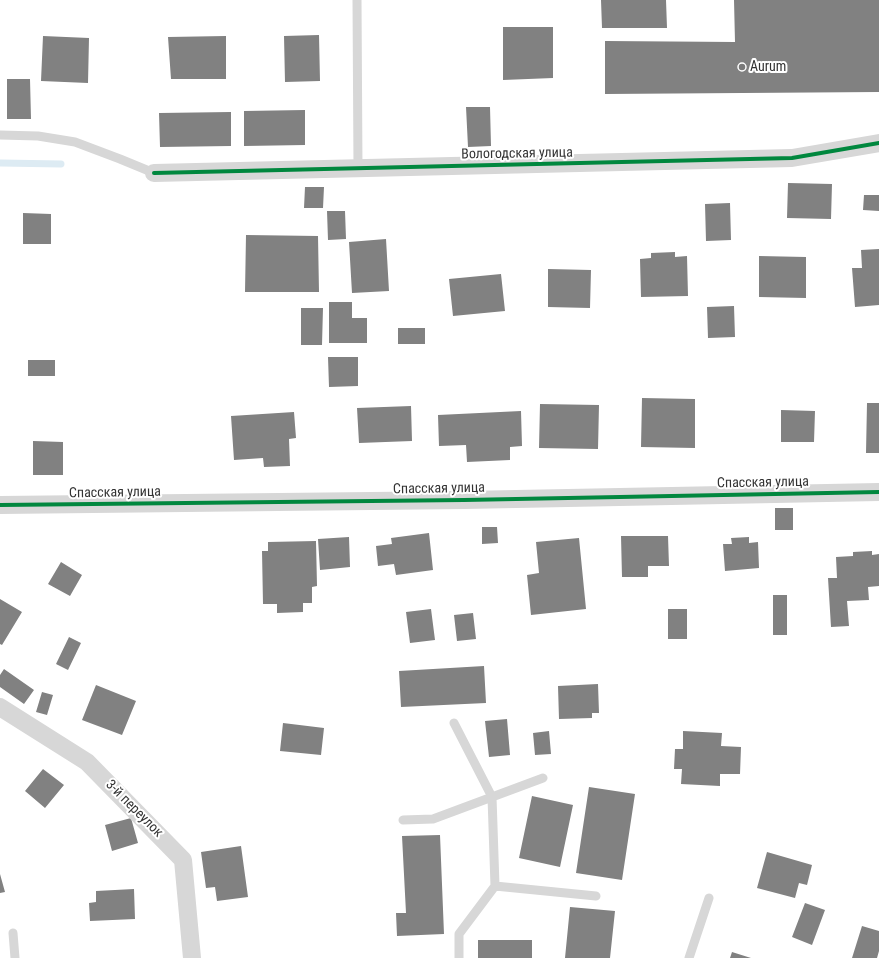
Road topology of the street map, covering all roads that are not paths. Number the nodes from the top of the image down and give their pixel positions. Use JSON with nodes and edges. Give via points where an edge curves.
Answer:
{"nodes":[{"id":1,"x":357,"y":0,"type":"edge"},
{"id":2,"x":0,"y":135,"type":"edge"},
{"id":3,"x":879,"y":143,"type":"edge"},
{"id":4,"x":358,"y":168,"type":"junction"},
{"id":5,"x":154,"y":173,"type":"joint"},
{"id":6,"x":879,"y":492,"type":"edge"},
{"id":7,"x":0,"y":505,"type":"edge"},
{"id":8,"x":0,"y":707,"type":"edge"},
{"id":9,"x":454,"y":723,"type":"dead end"},
{"id":10,"x":543,"y":778,"type":"dead end"},
{"id":11,"x":492,"y":797,"type":"junction"},
{"id":12,"x":403,"y":820,"type":"dead end"},
{"id":13,"x":495,"y":886,"type":"junction"},
{"id":14,"x":596,"y":896,"type":"dead end"},
{"id":15,"x":709,"y":898,"type":"dead end"},
{"id":16,"x":14,"y":933,"type":"dead end"},
{"id":17,"x":15,"y":958,"type":"edge"},
{"id":18,"x":192,"y":958,"type":"edge"},
{"id":19,"x":459,"y":958,"type":"edge"},
{"id":20,"x":689,"y":958,"type":"edge"}],
"edges":[{"from":1,"to":4,"type":"lane"},
{"from":2,"to":5,"type":"lane","via":[[38,136],[75,142]]},
{"from":3,"to":4,"type":"street","name":"Вологодская улица","via":[[792,158]]},
{"from":4,"to":5,"type":"street","name":"Вологодская улица"},
{"from":6,"to":7,"type":"street","name":"Спасская улица"},
{"from":8,"to":18,"type":"street","name":"3-й переулок","via":[[87,762],[183,860]]},
{"from":9,"to":11,"type":"lane"},
{"from":10,"to":11,"type":"lane"},
{"from":11,"to":12,"type":"lane","via":[[434,819]]},
{"from":11,"to":13,"type":"lane"},
{"from":13,"to":14,"type":"lane"},
{"from":13,"to":19,"type":"lane","via":[[460,934]]},
{"from":15,"to":20,"type":"lane"},
{"from":16,"to":17,"type":"lane"}]}
